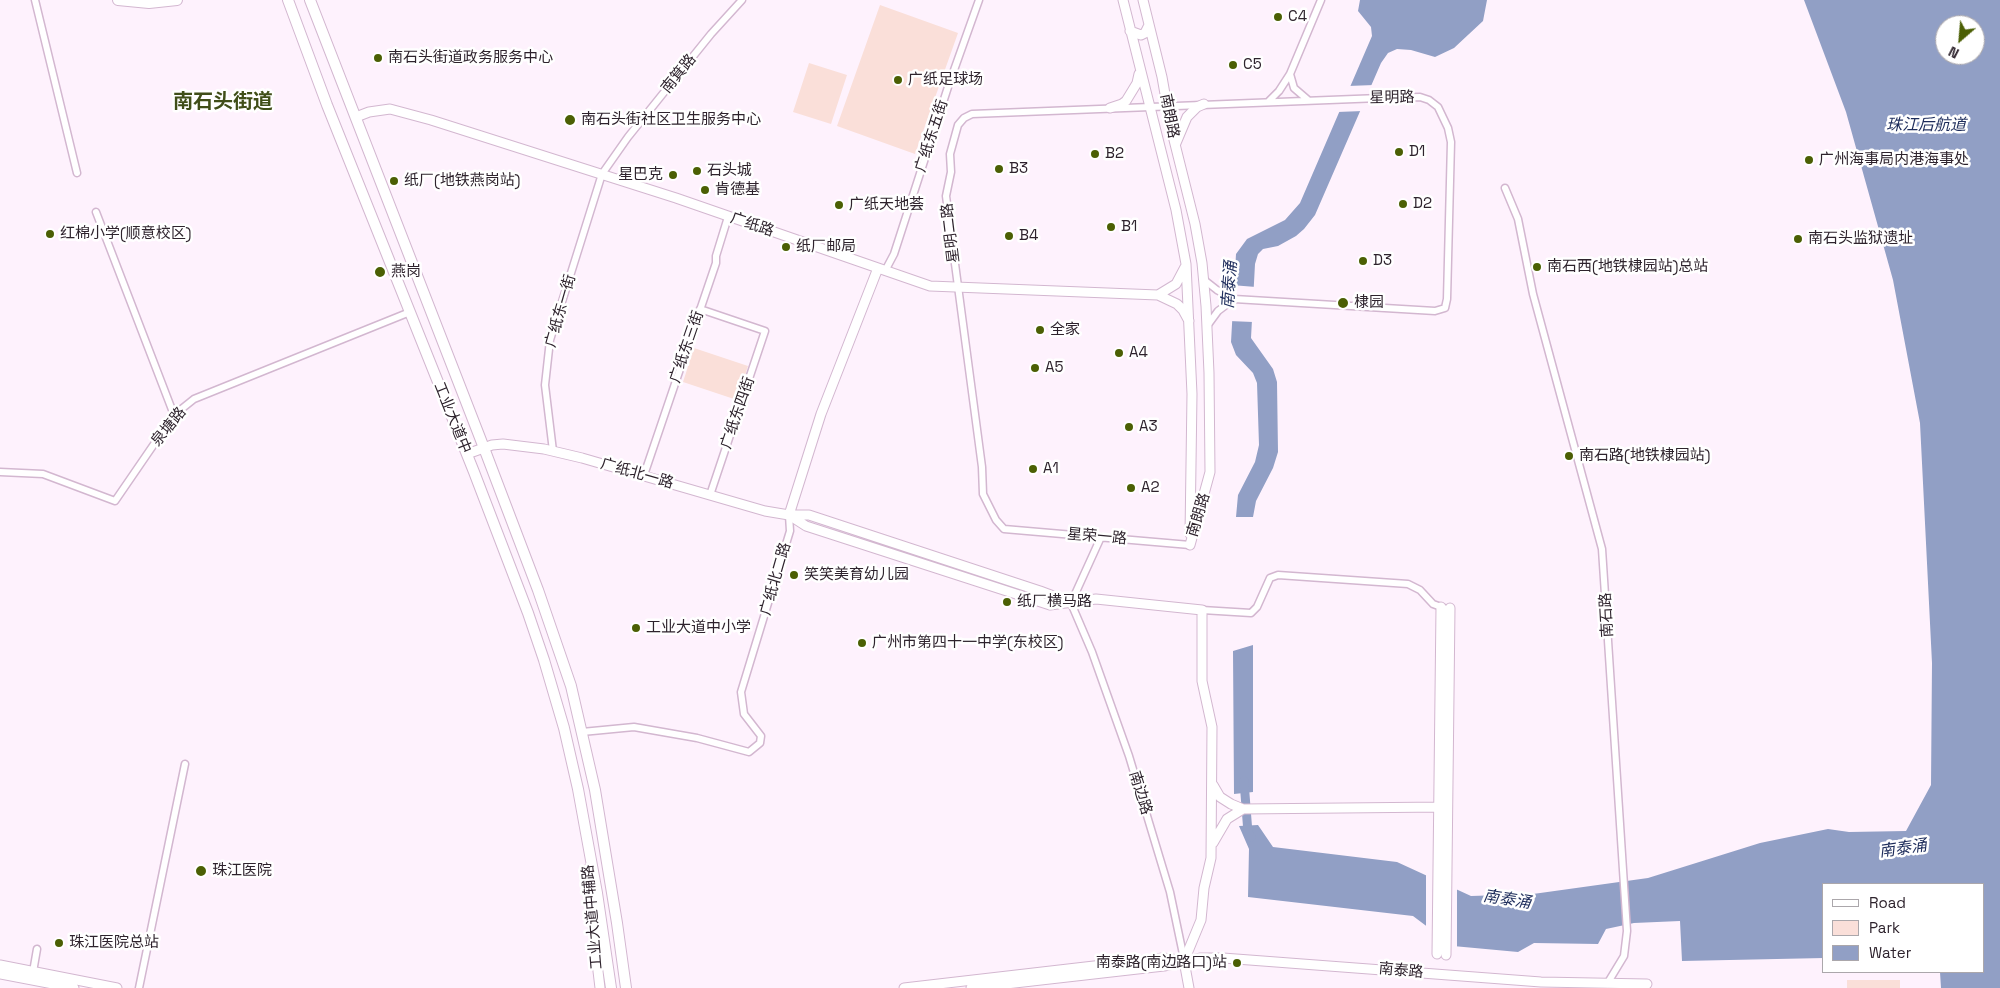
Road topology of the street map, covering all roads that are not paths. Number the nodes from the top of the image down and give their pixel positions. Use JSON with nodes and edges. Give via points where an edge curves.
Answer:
{"nodes":[{"id":1,"x":35,"y":0,"type":"edge"},
{"id":2,"x":118,"y":0,"type":"edge"},
{"id":3,"x":177,"y":0,"type":"edge"},
{"id":4,"x":288,"y":0,"type":"edge"},
{"id":5,"x":310,"y":0,"type":"edge"},
{"id":6,"x":742,"y":0,"type":"edge"},
{"id":7,"x":979,"y":0,"type":"edge"},
{"id":8,"x":1123,"y":0,"type":"edge"},
{"id":9,"x":1143,"y":0,"type":"edge"},
{"id":10,"x":1321,"y":0,"type":"edge"},
{"id":11,"x":1149,"y":25,"type":"junction"},
{"id":12,"x":1130,"y":31,"type":"junction"},
{"id":13,"x":1139,"y":69,"type":"junction"},
{"id":14,"x":1290,"y":74,"type":"junction"},
{"id":15,"x":1308,"y":100,"type":"junction"},
{"id":16,"x":1267,"y":102,"type":"junction"},
{"id":17,"x":1204,"y":104,"type":"junction"},
{"id":18,"x":1167,"y":106,"type":"junction"},
{"id":19,"x":1149,"y":107,"type":"junction"},
{"id":20,"x":1110,"y":108,"type":"junction"},
{"id":21,"x":356,"y":117,"type":"junction"},
{"id":22,"x":1175,"y":146,"type":"junction"},
{"id":23,"x":77,"y":173,"type":"dead end"},
{"id":24,"x":602,"y":174,"type":"junction"},
{"id":25,"x":1184,"y":181,"type":"junction"},
{"id":26,"x":1169,"y":185,"type":"junction"},
{"id":27,"x":1505,"y":188,"type":"dead end"},
{"id":28,"x":96,"y":212,"type":"dead end"},
{"id":29,"x":728,"y":217,"type":"junction"},
{"id":30,"x":1186,"y":264,"type":"junction"},
{"id":31,"x":881,"y":270,"type":"junction"},
{"id":32,"x":1204,"y":279,"type":"junction"},
{"id":33,"x":958,"y":288,"type":"junction"},
{"id":34,"x":1158,"y":295,"type":"junction"},
{"id":35,"x":1230,"y":299,"type":"junction"},
{"id":36,"x":700,"y":310,"type":"junction"},
{"id":37,"x":410,"y":312,"type":"junction"},
{"id":38,"x":1189,"y":321,"type":"junction"},
{"id":39,"x":1207,"y":326,"type":"junction"},
{"id":40,"x":174,"y":416,"type":"junction"},
{"id":41,"x":484,"y":448,"type":"junction"},
{"id":42,"x":552,"y":451,"type":"junction"},
{"id":43,"x":467,"y":454,"type":"junction"},
{"id":44,"x":0,"y":472,"type":"edge"},
{"id":45,"x":644,"y":475,"type":"junction"},
{"id":46,"x":710,"y":495,"type":"junction"},
{"id":47,"x":789,"y":515,"type":"junction"},
{"id":48,"x":1004,"y":529,"type":"joint"},
{"id":49,"x":1101,"y":537,"type":"junction"},
{"id":50,"x":1190,"y":545,"type":"junction"},
{"id":51,"x":1071,"y":603,"type":"junction"},
{"id":52,"x":1446,"y":608,"type":"joint"},
{"id":53,"x":1202,"y":610,"type":"junction"},
{"id":54,"x":582,"y":732,"type":"junction"},
{"id":55,"x":185,"y":764,"type":"dead end"},
{"id":56,"x":1212,"y":780,"type":"junction"},
{"id":57,"x":1443,"y":807,"type":"junction"},
{"id":58,"x":1243,"y":808,"type":"junction"},
{"id":59,"x":588,"y":846,"type":"junction"},
{"id":60,"x":1212,"y":846,"type":"junction"},
{"id":61,"x":37,"y":948,"type":"dead end"},
{"id":62,"x":1441,"y":955,"type":"dead end"},
{"id":63,"x":1184,"y":960,"type":"junction"},
{"id":64,"x":0,"y":965,"type":"edge"},
{"id":65,"x":33,"y":972,"type":"junction"},
{"id":66,"x":0,"y":974,"type":"edge"},
{"id":67,"x":598,"y":976,"type":"junction"},
{"id":68,"x":1607,"y":984,"type":"junction"},
{"id":69,"x":1647,"y":984,"type":"dead end"},
{"id":70,"x":74,"y":988,"type":"edge"},
{"id":71,"x":117,"y":988,"type":"edge"},
{"id":72,"x":139,"y":988,"type":"edge"},
{"id":73,"x":592,"y":988,"type":"edge"},
{"id":74,"x":600,"y":988,"type":"edge"},
{"id":75,"x":611,"y":988,"type":"edge"},
{"id":76,"x":626,"y":988,"type":"edge"},
{"id":77,"x":904,"y":988,"type":"edge"},
{"id":78,"x":972,"y":988,"type":"edge"},
{"id":79,"x":1189,"y":988,"type":"edge"}],
"edges":[{"from":1,"to":23,"type":"street"},
{"from":2,"to":3,"type":"main road","via":[[149,3]]},
{"from":4,"to":37,"type":"main road","name":"工业大道中"},
{"from":5,"to":21,"type":"main road"},
{"from":6,"to":24,"type":"street","name":"南箕路","via":[[628,137]]},
{"from":7,"to":31,"type":"street","name":"广纸东五街","via":[[894,254]]},
{"from":8,"to":12,"type":"street","name":"南朗路"},
{"from":9,"to":11,"type":"street","name":"南朗路"},
{"from":10,"to":14,"type":"street"},
{"from":11,"to":12,"type":"street","via":[[1141,35]]},
{"from":11,"to":18,"type":"street","name":"南朗路"},
{"from":12,"to":13,"type":"street","name":"南朗路"},
{"from":13,"to":19,"type":"street","name":"南朗路"},
{"from":13,"to":20,"type":"street","via":[[1137,83],[1130,96],[1122,104]]},
{"from":14,"to":15,"type":"street","via":[[1294,88]]},
{"from":14,"to":16,"type":"street","via":[[1280,91]]},
{"from":15,"to":16,"type":"street","name":"星明路"},
{"from":15,"to":35,"type":"street","name":"星明路","via":[[1415,96],[1438,107],[1448,128],[1450,142],[1445,308],[1435,311]]},
{"from":16,"to":17,"type":"street","name":"星明路"},
{"from":17,"to":18,"type":"street","name":"星明路"},
{"from":17,"to":22,"type":"street","via":[[1187,117]]},
{"from":18,"to":19,"type":"street","name":"星明路"},
{"from":18,"to":22,"type":"street","name":"南朗路"},
{"from":19,"to":20,"type":"street","name":"星明二路"},
{"from":19,"to":26,"type":"street","name":"南朗路"},
{"from":20,"to":33,"type":"street","name":"星明二路","via":[[972,114],[961,122],[951,148],[946,196]]},
{"from":21,"to":24,"type":"street","name":"广纸路","via":[[382,108],[390,109]]},
{"from":21,"to":41,"type":"main road"},
{"from":22,"to":25,"type":"street","name":"南朗路"},
{"from":24,"to":29,"type":"street","name":"广纸路"},
{"from":24,"to":42,"type":"street","name":"广纸东一街","via":[[550,340],[545,385]]},
{"from":25,"to":26,"type":"street","via":[[1175,178]]},
{"from":25,"to":32,"type":"street","name":"南朗路","via":[[1196,224]]},
{"from":26,"to":30,"type":"street","name":"南朗路"},
{"from":27,"to":68,"type":"street","name":"南石路","via":[[1518,219],[1533,294],[1602,549],[1627,931],[1624,956]]},
{"from":28,"to":40,"type":"street"},
{"from":29,"to":31,"type":"street","name":"广纸路"},
{"from":29,"to":36,"type":"street","name":"广纸东三街"},
{"from":30,"to":34,"type":"street","via":[[1176,284]]},
{"from":30,"to":38,"type":"street","name":"南朗路"},
{"from":31,"to":33,"type":"street","name":"广纸路","via":[[930,286]]},
{"from":31,"to":47,"type":"street","name":"广纸北二路","via":[[821,414]]},
{"from":32,"to":35,"type":"street"},
{"from":32,"to":39,"type":"street","name":"南朗路"},
{"from":33,"to":34,"type":"street","name":"广纸路"},
{"from":33,"to":48,"type":"street","name":"星明二路","via":[[983,494]]},
{"from":34,"to":38,"type":"street","name":"广纸路","via":[[1177,304]]},
{"from":35,"to":39,"type":"street"},
{"from":36,"to":45,"type":"street","name":"广纸东三街"},
{"from":36,"to":46,"type":"street","name":"广纸东四街","via":[[765,332]]},
{"from":37,"to":40,"type":"street","name":"泉塘路","via":[[194,399]]},
{"from":37,"to":43,"type":"main road","name":"工业大道中"},
{"from":38,"to":50,"type":"street","name":"南朗路","via":[[1192,394]]},
{"from":39,"to":50,"type":"street","name":"南朗路","via":[[1210,472]]},
{"from":40,"to":44,"type":"street","name":"泉塘路","via":[[115,501],[43,474]]},
{"from":41,"to":42,"type":"street","name":"广纸北一路","via":[[503,444]]},
{"from":41,"to":43,"type":"street","name":"广纸北一路"},
{"from":41,"to":54,"type":"main road","via":[[555,638]]},
{"from":42,"to":45,"type":"street","name":"广纸北一路"},
{"from":43,"to":59,"type":"main road","name":"工业大道中","via":[[544,660],[570,752]]},
{"from":45,"to":46,"type":"street","name":"广纸北一路"},
{"from":46,"to":47,"type":"street","name":"广纸北一路"},
{"from":47,"to":51,"type":"street","via":[[806,526],[1050,605]]},
{"from":47,"to":54,"type":"street","name":"广纸北二路","via":[[790,531],[742,692],[744,714],[761,736],[760,743],[749,752],[697,738],[634,727]]},
{"from":48,"to":49,"type":"street","name":"星荣一路"},
{"from":49,"to":50,"type":"street","name":"星荣一路"},
{"from":49,"to":51,"type":"street"},
{"from":51,"to":53,"type":"street","via":[[1096,599]]},
{"from":51,"to":63,"type":"street","name":"南边路","via":[[1129,756],[1170,892]]},
{"from":52,"to":53,"type":"street","via":[[1434,604],[1408,584],[1278,575],[1268,581],[1251,613]]},
{"from":52,"to":57,"type":"street"},
{"from":53,"to":56,"type":"street","via":[[1202,676],[1212,727]]},
{"from":54,"to":76,"type":"main road"},
{"from":55,"to":72,"type":"street"},
{"from":56,"to":58,"type":"street","via":[[1220,797]]},
{"from":56,"to":60,"type":"street"},
{"from":57,"to":58,"type":"street"},
{"from":57,"to":62,"type":"street"},
{"from":58,"to":60,"type":"street","via":[[1222,825]]},
{"from":59,"to":67,"type":"street","name":"工业大道中辅路"},
{"from":59,"to":75,"type":"main road","name":"工业大道中"},
{"from":60,"to":63,"type":"street","via":[[1202,915]]},
{"from":61,"to":65,"type":"street"},
{"from":63,"to":68,"type":"street","name":"南泰路","via":[[1245,958]]},
{"from":63,"to":77,"type":"street","name":"南泰路","via":[[1163,958]]},
{"from":63,"to":78,"type":"street","name":"南泰路","via":[[1164,966]]},
{"from":63,"to":79,"type":"street","name":"南边路"},
{"from":64,"to":65,"type":"street"},
{"from":65,"to":71,"type":"street"},
{"from":66,"to":70,"type":"street"},
{"from":67,"to":73,"type":"street"},
{"from":67,"to":74,"type":"street","name":"工业大道中辅路"},
{"from":68,"to":69,"type":"street","name":"南泰路"}]}
